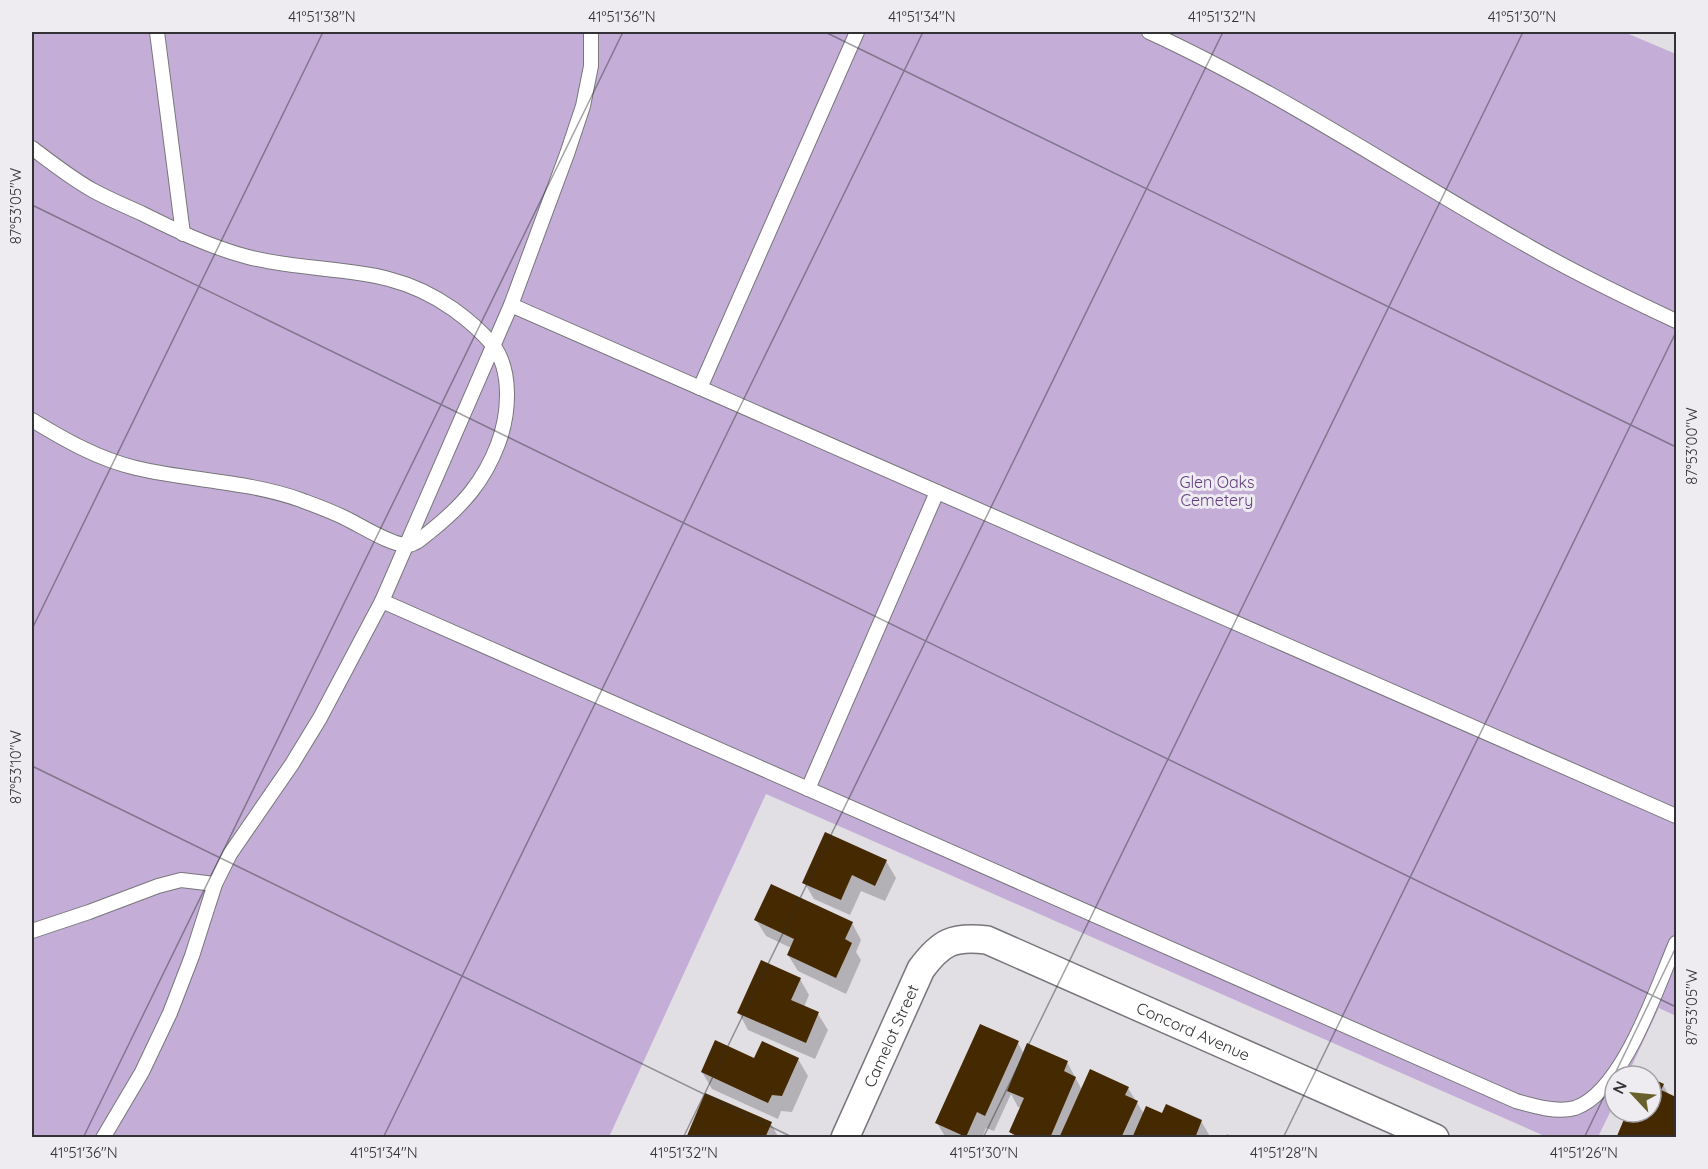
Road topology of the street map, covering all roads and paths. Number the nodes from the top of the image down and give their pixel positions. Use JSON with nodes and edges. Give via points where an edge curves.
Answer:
{"nodes":[{"id":1,"x":157,"y":32,"type":"edge"},
{"id":2,"x":591,"y":32,"type":"edge"},
{"id":3,"x":857,"y":32,"type":"edge"},
{"id":4,"x":1149,"y":32,"type":"edge"},
{"id":5,"x":32,"y":148,"type":"edge"},
{"id":6,"x":183,"y":234,"type":"junction"},
{"id":7,"x":511,"y":305,"type":"junction"},
{"id":8,"x":1677,"y":321,"type":"edge"},
{"id":9,"x":494,"y":345,"type":"junction"},
{"id":10,"x":700,"y":388,"type":"junction"},
{"id":11,"x":32,"y":420,"type":"edge"},
{"id":12,"x":937,"y":492,"type":"junction"},
{"id":13,"x":406,"y":545,"type":"junction"},
{"id":14,"x":382,"y":601,"type":"junction"},
{"id":15,"x":808,"y":789,"type":"junction"},
{"id":16,"x":1677,"y":816,"type":"edge"},
{"id":17,"x":215,"y":884,"type":"junction"},
{"id":18,"x":32,"y":931,"type":"edge"},
{"id":19,"x":948,"y":942,"type":"joint"},
{"id":20,"x":1677,"y":943,"type":"edge"},
{"id":21,"x":103,"y":1137,"type":"edge"},
{"id":22,"x":845,"y":1137,"type":"edge"},
{"id":23,"x":1435,"y":1137,"type":"edge"}],
"edges":[{"from":1,"to":6,"type":"lane"},
{"from":2,"to":7,"type":"lane","via":[[591,66],[584,106]]},
{"from":3,"to":10,"type":"lane"},
{"from":4,"to":8,"type":"lane","via":[[1260,87],[1529,247]]},
{"from":5,"to":6,"type":"lane","via":[[93,190]]},
{"from":6,"to":9,"type":"lane","via":[[246,256],[356,271],[413,286],[436,297]]},
{"from":7,"to":9,"type":"lane"},
{"from":7,"to":10,"type":"lane"},
{"from":9,"to":13,"type":"lane"},
{"from":9,"to":13,"type":"lane","via":[[504,367],[507,398],[505,424],[494,453],[466,500],[417,541]]},
{"from":10,"to":12,"type":"lane"},
{"from":11,"to":13,"type":"lane","via":[[103,458],[301,500]]},
{"from":12,"to":15,"type":"lane"},
{"from":12,"to":16,"type":"lane"},
{"from":13,"to":14,"type":"lane"},
{"from":14,"to":15,"type":"lane"},
{"from":14,"to":17,"type":"lane","via":[[320,718],[230,854]]},
{"from":15,"to":20,"type":"lane","via":[[1535,1107],[1572,1109],[1601,1092],[1634,1041]]},
{"from":17,"to":18,"type":"lane","via":[[182,880],[158,885]]},
{"from":17,"to":21,"type":"lane","via":[[171,1013]]},
{"from":19,"to":22,"type":"street","name":"Camelot Street","via":[[933,952],[921,969]]},
{"from":19,"to":23,"type":"street","name":"Concord Avenue","via":[[967,938],[987,940]]}]}
